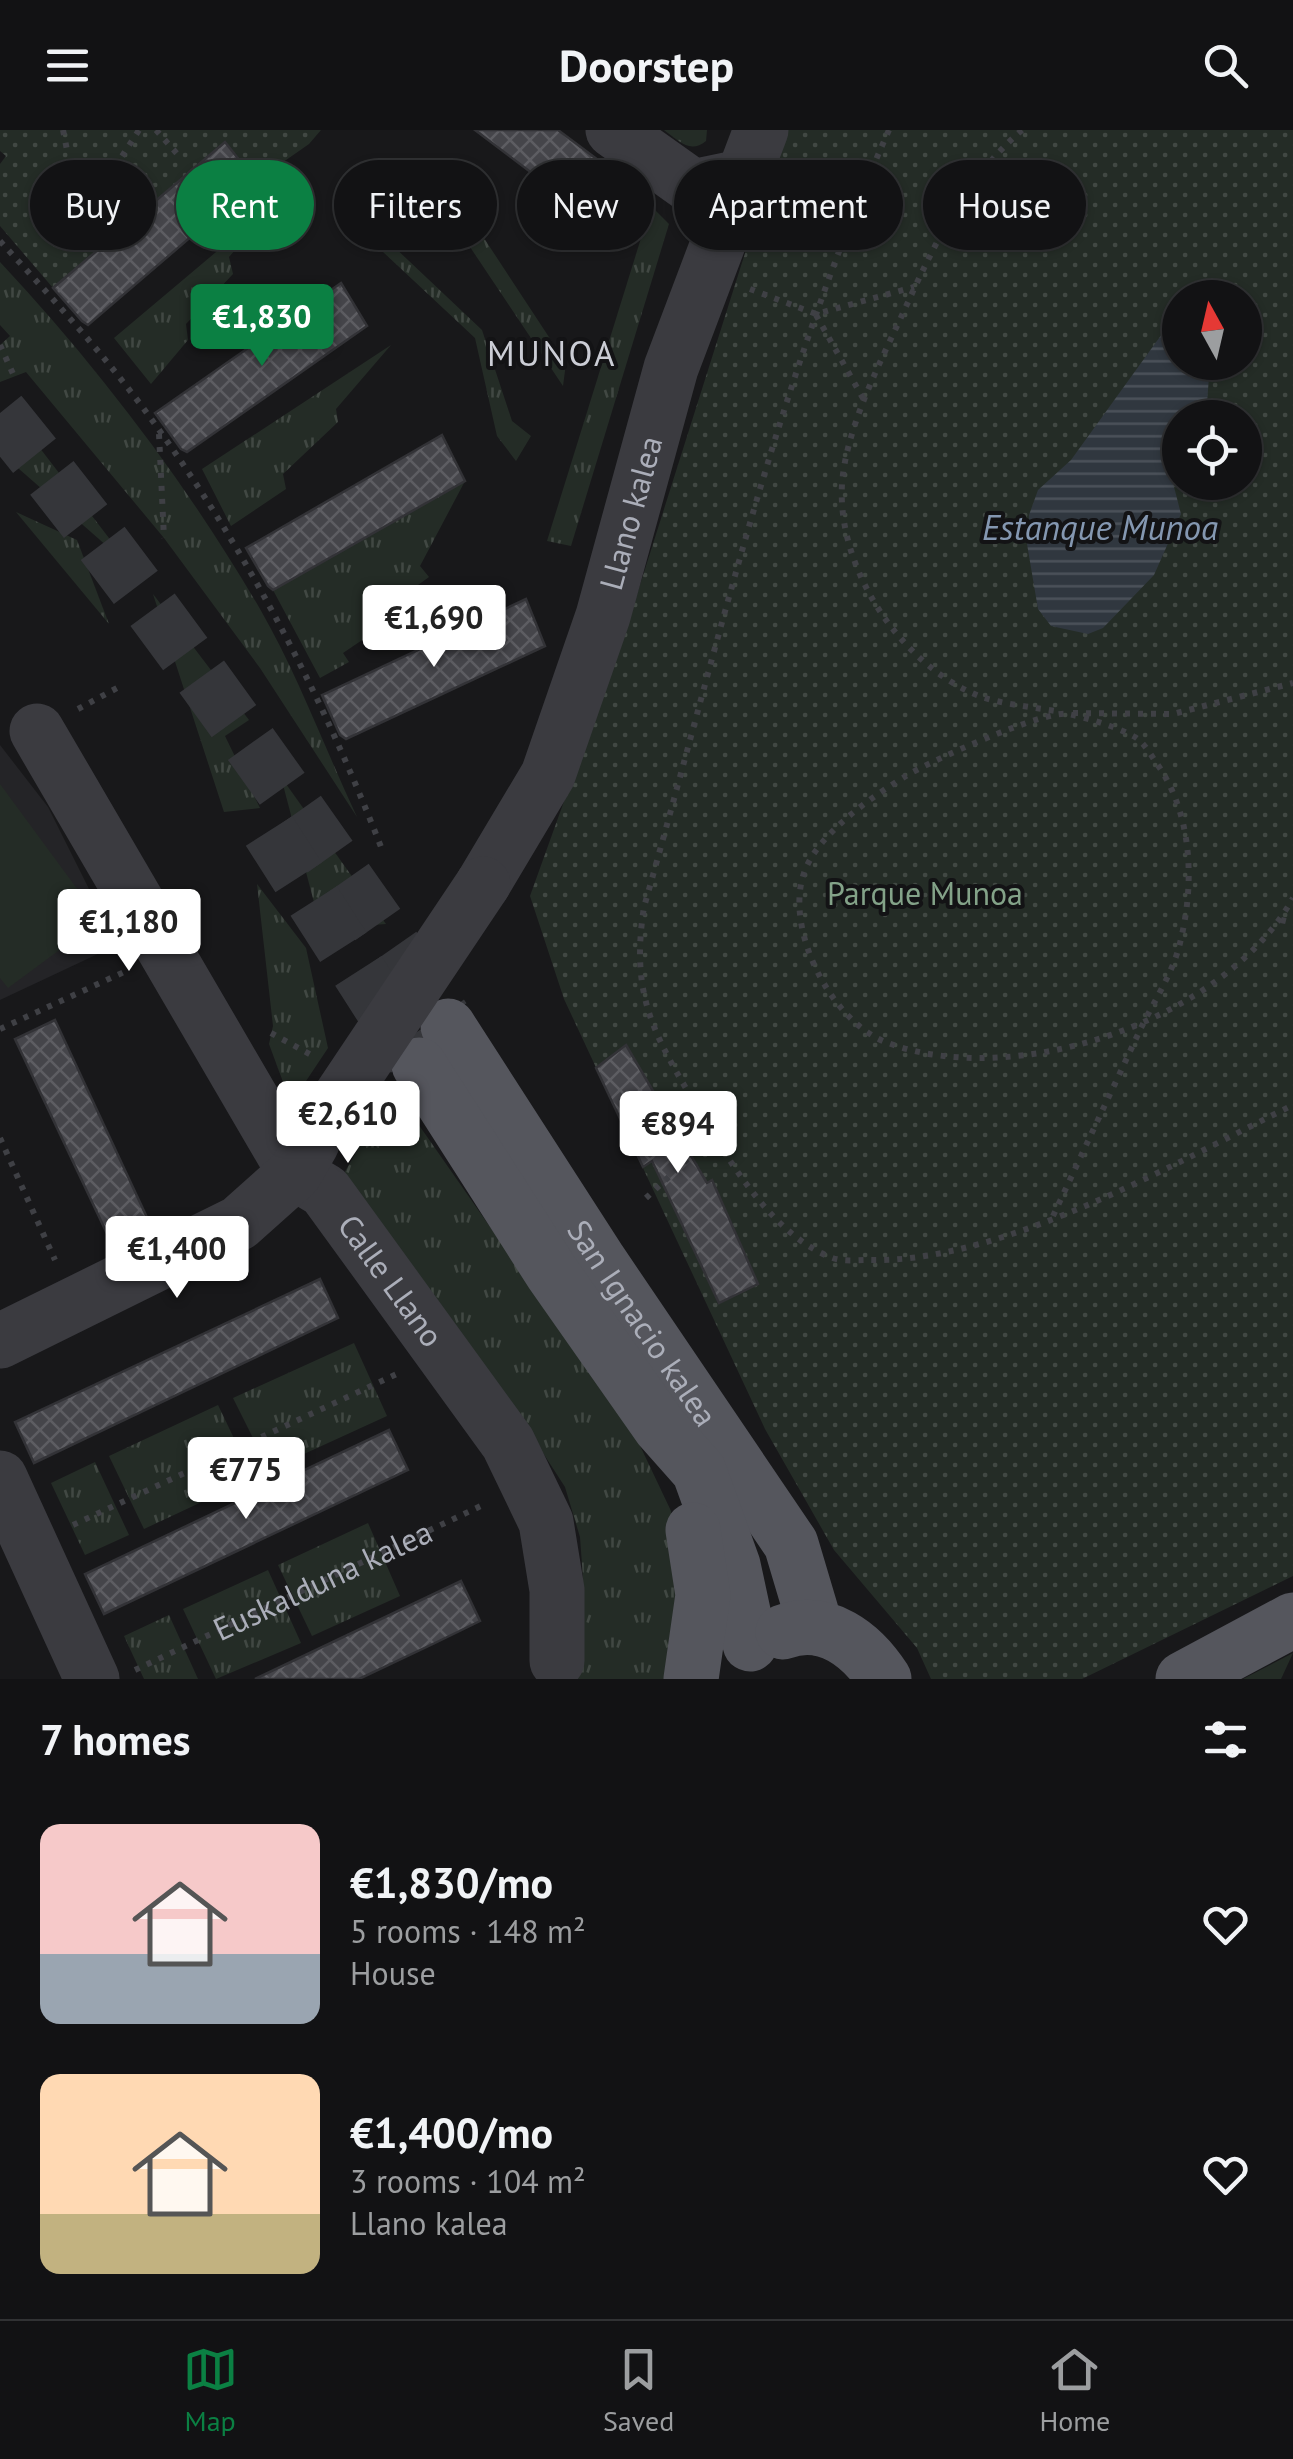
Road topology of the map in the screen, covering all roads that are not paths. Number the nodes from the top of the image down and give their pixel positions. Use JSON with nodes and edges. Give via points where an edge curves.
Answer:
{"nodes":[{"id":1,"x":613,"y":130,"type":"edge"},
{"id":2,"x":751,"y":154,"type":"edge"},
{"id":3,"x":37,"y":731,"type":"dead end"},
{"id":4,"x":294,"y":1173,"type":"junction"},
{"id":5,"x":0,"y":1341,"type":"edge"},
{"id":6,"x":660,"y":1427,"type":"junction"},
{"id":7,"x":0,"y":1478,"type":"edge"},
{"id":8,"x":1293,"y":1620,"type":"edge"},
{"id":9,"x":816,"y":1628,"type":"junction"},
{"id":10,"x":556,"y":1662,"type":"dead end"},
{"id":11,"x":736,"y":1662,"type":"edge"},
{"id":12,"x":113,"y":1675,"type":"edge"},
{"id":13,"x":691,"y":1679,"type":"edge"},
{"id":14,"x":884,"y":1679,"type":"edge"},
{"id":15,"x":1184,"y":1679,"type":"edge"}],
"edges":[{"from":1,"to":2,"type":"street","via":[[692,187]]},
{"from":2,"to":4,"type":"street","name":"Llano kalea","bridge":true,"via":[[672,368],[604,616],[548,775]]},
{"from":3,"to":4,"type":"street"},
{"from":4,"to":5,"type":"street","via":[[238,1223]]},
{"from":4,"to":10,"type":"street","name":"Calle Llano","via":[[325,1190],[508,1444],[546,1522],[557,1590]]},
{"from":6,"to":9,"type":"main road","name":"San Ignacio kalea","via":[[552,1273],[434,1045],[609,1274],[791,1544]]},
{"from":6,"to":11,"type":"main road","name":"San Ignacio kalea","via":[[698,1471],[733,1565]]},
{"from":6,"to":13,"type":"main road","via":[[691,1522],[703,1595]]},
{"from":7,"to":12,"type":"street","via":[[31,1545]]},
{"from":8,"to":15,"type":"main road"},
{"from":9,"to":11,"type":"main road","via":[[796,1627]]},
{"from":9,"to":14,"type":"main road","via":[[869,1656]]}]}
